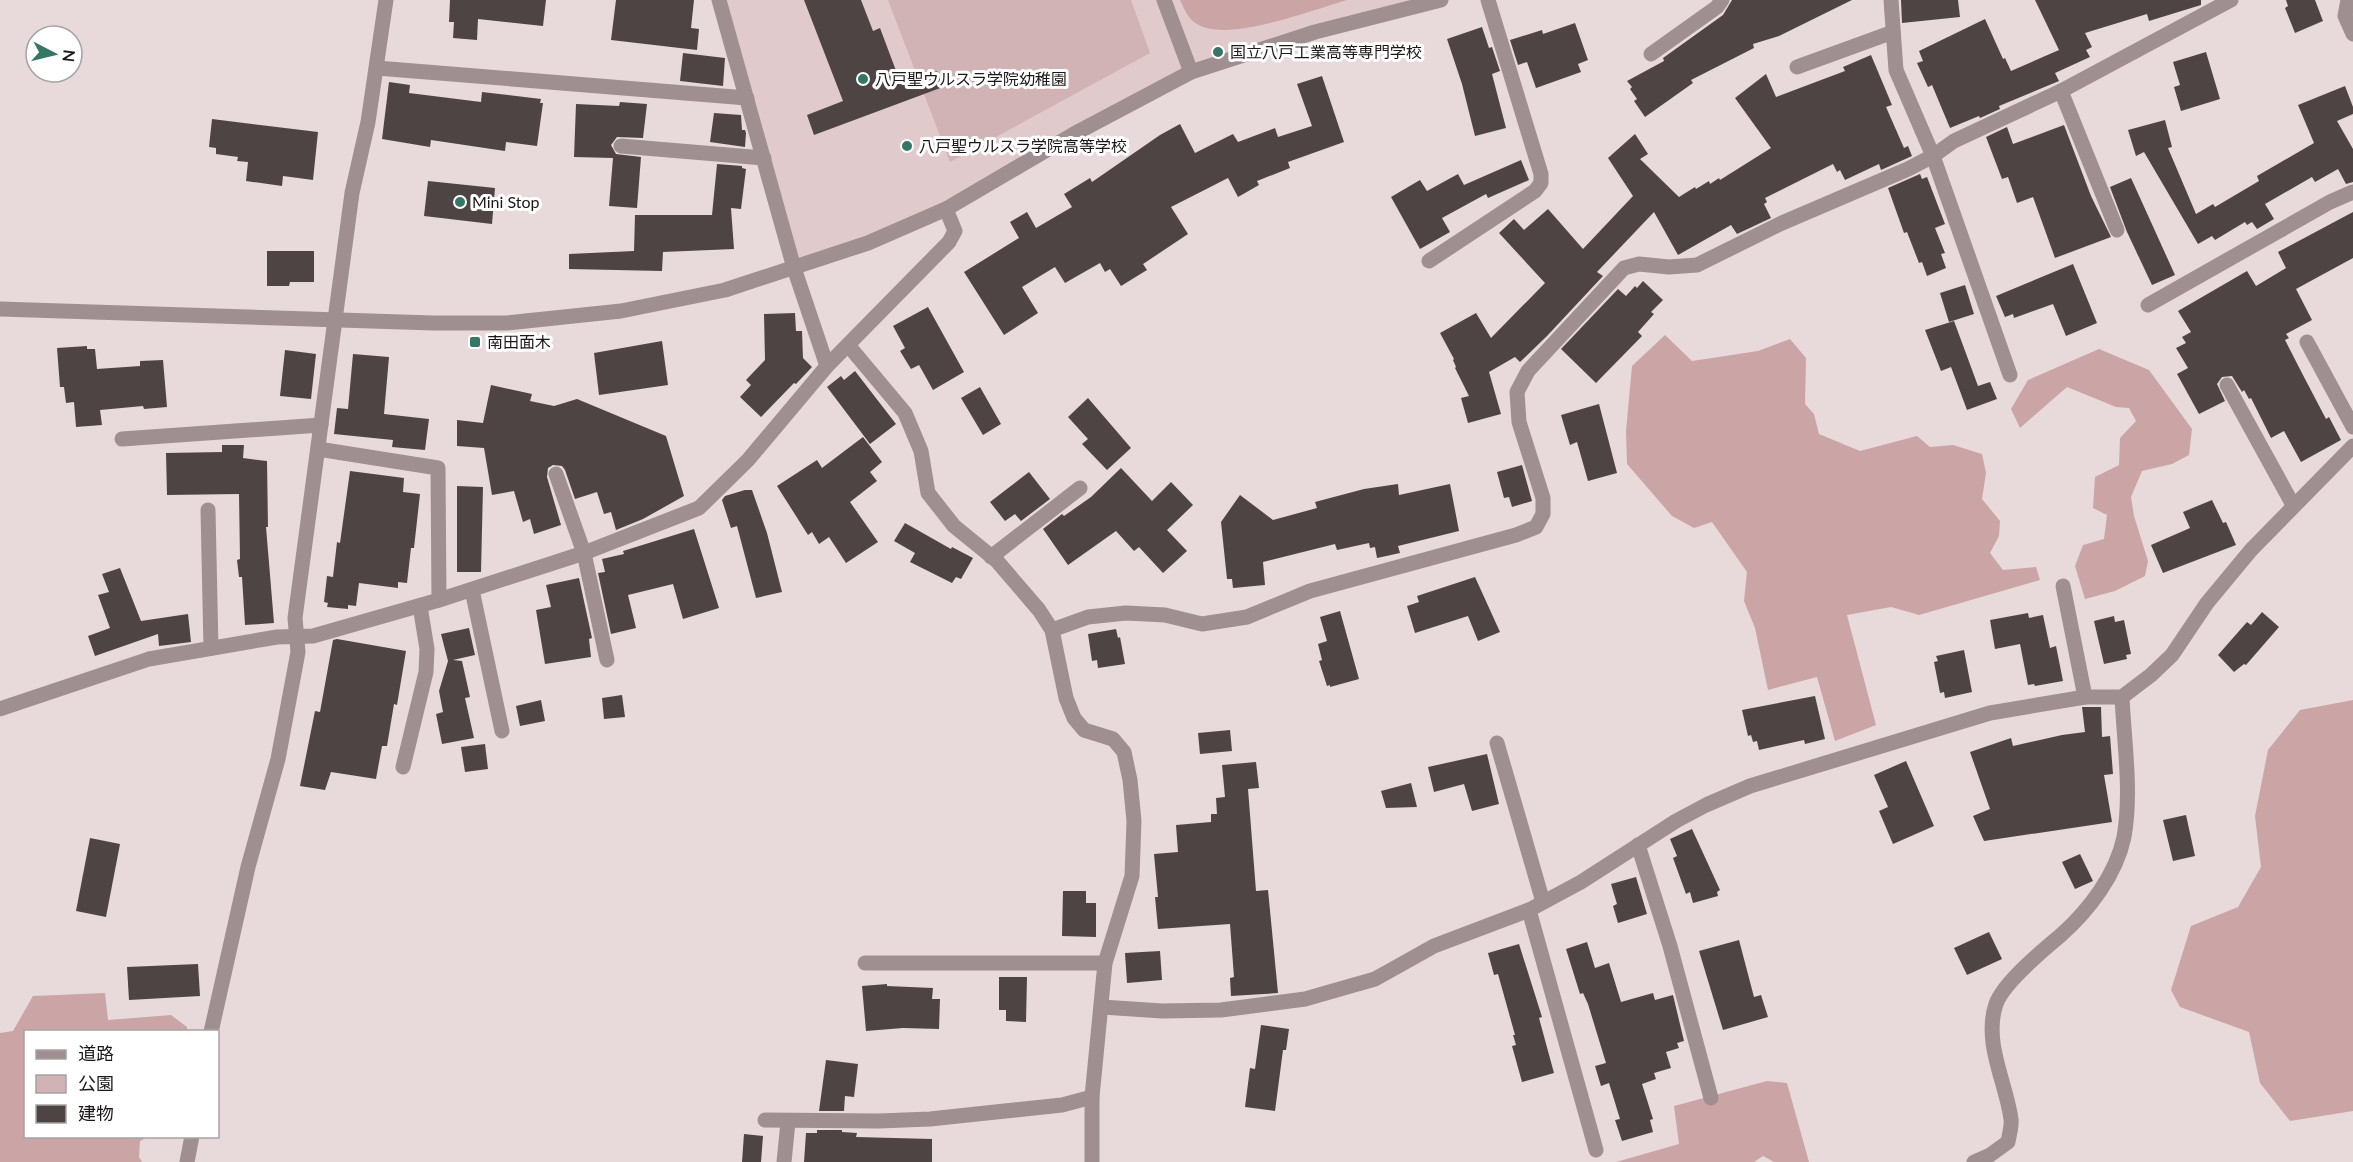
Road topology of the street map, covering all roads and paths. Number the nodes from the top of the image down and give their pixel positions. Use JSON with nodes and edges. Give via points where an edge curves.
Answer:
{"nodes":[{"id":1,"x":386,"y":0,"type":"edge"},
{"id":2,"x":720,"y":0,"type":"edge"},
{"id":3,"x":1164,"y":0,"type":"edge"},
{"id":4,"x":1441,"y":0,"type":"edge"},
{"id":5,"x":1488,"y":0,"type":"edge"},
{"id":6,"x":1722,"y":0,"type":"edge"},
{"id":7,"x":1891,"y":0,"type":"edge"},
{"id":8,"x":2231,"y":0,"type":"edge"},
{"id":9,"x":2348,"y":0,"type":"edge"},
{"id":10,"x":1893,"y":32,"type":"junction"},
{"id":11,"x":2353,"y":34,"type":"edge"},
{"id":12,"x":1651,"y":54,"type":"dead end"},
{"id":13,"x":1797,"y":67,"type":"dead end"},
{"id":14,"x":377,"y":68,"type":"junction"},
{"id":15,"x":1191,"y":72,"type":"junction"},
{"id":16,"x":2061,"y":91,"type":"junction"},
{"id":17,"x":747,"y":98,"type":"junction"},
{"id":18,"x":621,"y":146,"type":"dead end"},
{"id":19,"x":1932,"y":156,"type":"junction"},
{"id":20,"x":764,"y":158,"type":"junction"},
{"id":21,"x":2353,"y":192,"type":"edge"},
{"id":22,"x":946,"y":209,"type":"junction"},
{"id":23,"x":2117,"y":230,"type":"dead end"},
{"id":24,"x":1429,"y":261,"type":"dead end"},
{"id":25,"x":794,"y":268,"type":"junction"},
{"id":26,"x":2148,"y":305,"type":"dead end"},
{"id":27,"x":0,"y":309,"type":"edge"},
{"id":28,"x":334,"y":319,"type":"junction"},
{"id":29,"x":2307,"y":342,"type":"dead end"},
{"id":30,"x":848,"y":345,"type":"junction"},
{"id":31,"x":827,"y":366,"type":"junction"},
{"id":32,"x":2010,"y":375,"type":"dead end"},
{"id":33,"x":2227,"y":385,"type":"dead end"},
{"id":34,"x":321,"y":425,"type":"junction"},
{"id":35,"x":2353,"y":427,"type":"edge"},
{"id":36,"x":122,"y":439,"type":"dead end"},
{"id":37,"x":2353,"y":446,"type":"edge"},
{"id":38,"x":318,"y":449,"type":"junction"},
{"id":39,"x":556,"y":474,"type":"dead end"},
{"id":40,"x":1080,"y":488,"type":"dead end"},
{"id":41,"x":2293,"y":505,"type":"junction"},
{"id":42,"x":208,"y":510,"type":"dead end"},
{"id":43,"x":584,"y":553,"type":"junction"},
{"id":44,"x":991,"y":557,"type":"junction"},
{"id":45,"x":2063,"y":586,"type":"dead end"},
{"id":46,"x":472,"y":590,"type":"junction"},
{"id":47,"x":439,"y":600,"type":"junction"},
{"id":48,"x":420,"y":606,"type":"junction"},
{"id":49,"x":1052,"y":630,"type":"junction"},
{"id":50,"x":296,"y":637,"type":"junction"},
{"id":51,"x":212,"y":648,"type":"junction"},
{"id":52,"x":607,"y":660,"type":"dead end"},
{"id":53,"x":2085,"y":697,"type":"junction"},
{"id":54,"x":2122,"y":697,"type":"junction"},
{"id":55,"x":0,"y":709,"type":"edge"},
{"id":56,"x":502,"y":731,"type":"dead end"},
{"id":57,"x":1497,"y":743,"type":"dead end"},
{"id":58,"x":403,"y":767,"type":"dead end"},
{"id":59,"x":1638,"y":845,"type":"junction"},
{"id":60,"x":1536,"y":906,"type":"junction"},
{"id":61,"x":865,"y":963,"type":"dead end"},
{"id":62,"x":1105,"y":963,"type":"junction"},
{"id":63,"x":1102,"y":1007,"type":"junction"},
{"id":64,"x":211,"y":1030,"type":"edge"},
{"id":65,"x":1092,"y":1098,"type":"junction"},
{"id":66,"x":1711,"y":1098,"type":"dead end"},
{"id":67,"x":765,"y":1120,"type":"dead end"},
{"id":68,"x":788,"y":1122,"type":"junction"},
{"id":69,"x":192,"y":1138,"type":"edge"},
{"id":70,"x":1596,"y":1150,"type":"dead end"},
{"id":71,"x":188,"y":1162,"type":"edge"},
{"id":72,"x":784,"y":1162,"type":"edge"},
{"id":73,"x":1092,"y":1162,"type":"edge"},
{"id":74,"x":1974,"y":1162,"type":"edge"}],
"edges":[{"from":1,"to":14,"type":"street"},
{"from":2,"to":17,"type":"street"},
{"from":3,"to":15,"type":"street"},
{"from":4,"to":15,"type":"street","via":[[1315,32]]},
{"from":5,"to":24,"type":"street","via":[[1541,183],[1535,191]]},
{"from":6,"to":12,"type":"street"},
{"from":7,"to":10,"type":"street"},
{"from":8,"to":16,"type":"street"},
{"from":9,"to":11,"type":"street","via":[[2345,16]]},
{"from":10,"to":13,"type":"street"},
{"from":10,"to":19,"type":"street","via":[[1896,70]]},
{"from":14,"to":17,"type":"street"},
{"from":14,"to":28,"type":"street","via":[[352,193]]},
{"from":15,"to":22,"type":"street"},
{"from":16,"to":19,"type":"street","via":[[1954,141]]},
{"from":16,"to":23,"type":"street"},
{"from":17,"to":20,"type":"street"},
{"from":18,"to":20,"type":"street"},
{"from":19,"to":32,"type":"street"},
{"from":19,"to":49,"type":"street","via":[[1697,265],[1639,264],[1624,268],[1528,371],[1517,392],[1519,422],[1544,498],[1543,514],[1536,527],[1310,591],[1247,617],[1202,624],[1165,615],[1126,613],[1088,617]]},
{"from":20,"to":25,"type":"street"},
{"from":21,"to":26,"type":"street"},
{"from":22,"to":25,"type":"street","via":[[868,243]]},
{"from":22,"to":30,"type":"street","via":[[955,231],[949,242]]},
{"from":25,"to":28,"type":"street","via":[[725,290],[621,311],[507,323]]},
{"from":25,"to":31,"type":"street"},
{"from":27,"to":28,"type":"street"},
{"from":28,"to":34,"type":"street"},
{"from":29,"to":35,"type":"street"},
{"from":30,"to":31,"type":"street"},
{"from":30,"to":44,"type":"street","via":[[905,413],[921,451],[928,493],[954,526]]},
{"from":31,"to":43,"type":"street","via":[[748,460],[699,508]]},
{"from":33,"to":41,"type":"street"},
{"from":34,"to":36,"type":"street"},
{"from":34,"to":38,"type":"street"},
{"from":37,"to":41,"type":"street"},
{"from":38,"to":47,"type":"street","via":[[438,468]]},
{"from":38,"to":50,"type":"street"},
{"from":39,"to":43,"type":"street"},
{"from":40,"to":44,"type":"street"},
{"from":41,"to":54,"type":"street","via":[[2207,603],[2172,655]]},
{"from":42,"to":51,"type":"street"},
{"from":43,"to":46,"type":"street"},
{"from":43,"to":52,"type":"street"},
{"from":44,"to":49,"type":"street"},
{"from":45,"to":53,"type":"street"},
{"from":46,"to":47,"type":"street"},
{"from":46,"to":56,"type":"street"},
{"from":47,"to":48,"type":"street"},
{"from":48,"to":50,"type":"street","via":[[313,636]]},
{"from":48,"to":58,"type":"street","via":[[427,649],[426,672]]},
{"from":49,"to":62,"type":"street","via":[[1074,718],[1084,730],[1113,739],[1124,752],[1130,780],[1134,821],[1132,876]]},
{"from":50,"to":51,"type":"street"},
{"from":50,"to":64,"type":"street","via":[[298,652],[278,759],[248,867]]},
{"from":51,"to":55,"type":"street","via":[[149,659]]},
{"from":53,"to":54,"type":"street"},
{"from":53,"to":59,"type":"street","via":[[1990,713],[1750,786],[1706,805]]},
{"from":54,"to":74,"type":"street","via":[[2127,798],[2124,838],[2115,866],[2095,898],[1996,1002],[1991,1031],[2011,1122],[2008,1142]]},
{"from":57,"to":60,"type":"street"},
{"from":59,"to":60,"type":"street"},
{"from":59,"to":66,"type":"street"},
{"from":60,"to":63,"type":"street","via":[[1434,946],[1375,979],[1305,999],[1221,1010]]},
{"from":60,"to":70,"type":"street"},
{"from":61,"to":62,"type":"street"},
{"from":62,"to":63,"type":"street"},
{"from":63,"to":65,"type":"street"},
{"from":65,"to":68,"type":"street","via":[[1062,1105],[930,1119]]},
{"from":65,"to":73,"type":"street"},
{"from":67,"to":68,"type":"street"},
{"from":68,"to":72,"type":"street"},
{"from":69,"to":71,"type":"street"}]}
